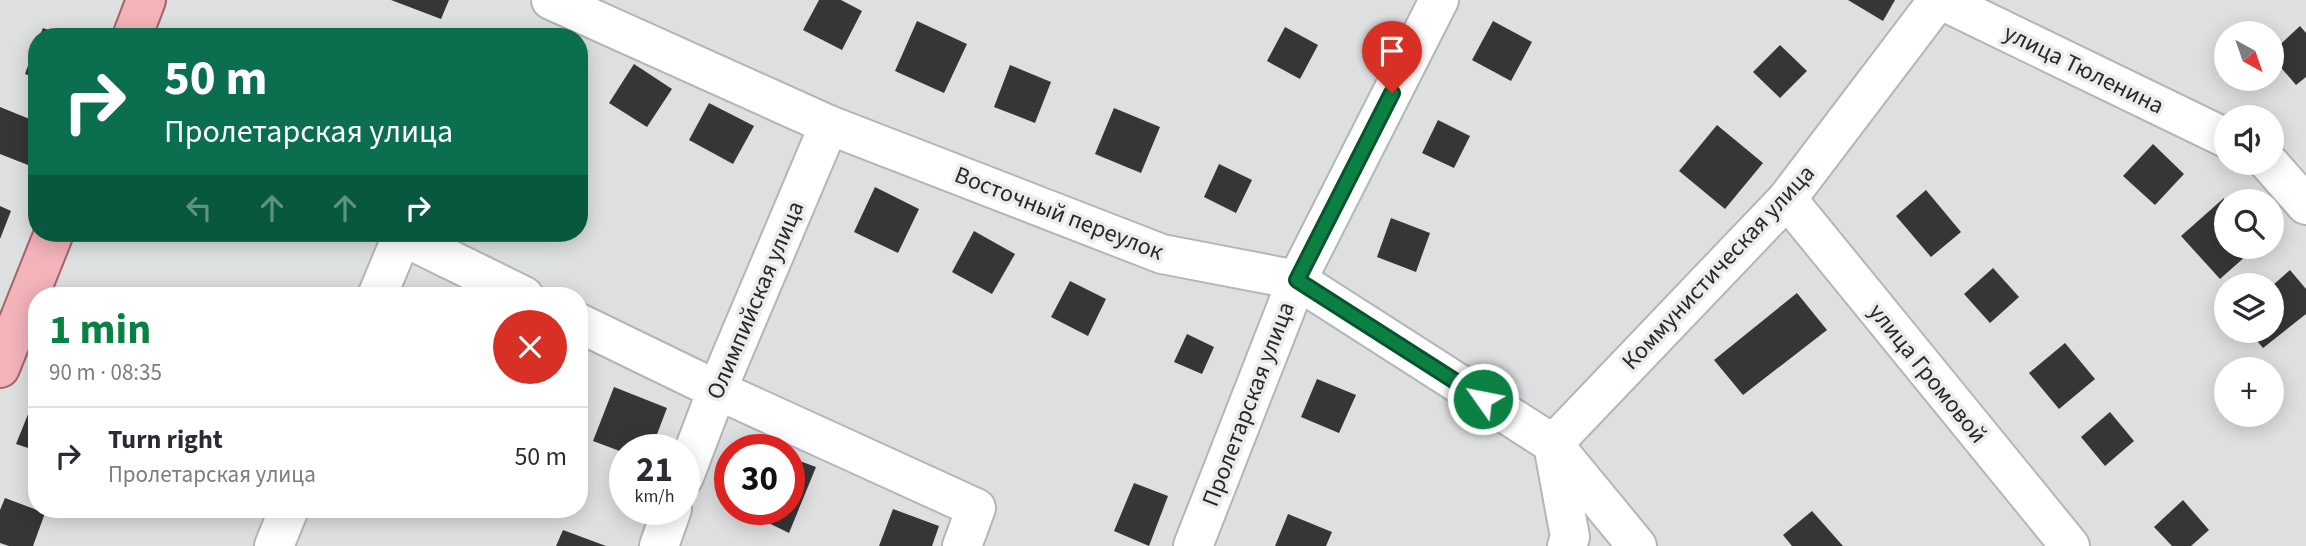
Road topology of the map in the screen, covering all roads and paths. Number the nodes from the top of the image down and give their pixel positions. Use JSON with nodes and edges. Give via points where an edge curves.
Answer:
{"nodes":[{"id":1,"x":146,"y":0,"type":"edge"},
{"id":2,"x":551,"y":0,"type":"edge"},
{"id":3,"x":1439,"y":0,"type":"edge"},
{"id":4,"x":1940,"y":0,"type":"edge"},
{"id":5,"x":135,"y":28,"type":"edge"},
{"id":6,"x":829,"y":125,"type":"junction"},
{"id":7,"x":2214,"y":132,"type":"edge"},
{"id":8,"x":2280,"y":175,"type":"edge"},
{"id":9,"x":1787,"y":199,"type":"junction"},
{"id":10,"x":2306,"y":205,"type":"edge"},
{"id":11,"x":50,"y":242,"type":"edge"},
{"id":12,"x":400,"y":242,"type":"edge"},
{"id":13,"x":414,"y":242,"type":"edge"},
{"id":14,"x":1297,"y":280,"type":"junction"},
{"id":15,"x":32,"y":287,"type":"edge"},
{"id":16,"x":381,"y":287,"type":"edge"},
{"id":17,"x":506,"y":287,"type":"edge"},
{"id":18,"x":28,"y":298,"type":"edge"},
{"id":19,"x":588,"y":327,"type":"edge"},
{"id":20,"x":0,"y":368,"type":"edge"},
{"id":21,"x":717,"y":390,"type":"junction"},
{"id":22,"x":700,"y":435,"type":"edge"},
{"id":23,"x":1553,"y":444,"type":"junction"},
{"id":24,"x":285,"y":518,"type":"edge"},
{"id":25,"x":666,"y":525,"type":"edge"},
{"id":26,"x":274,"y":546,"type":"edge"},
{"id":27,"x":659,"y":546,"type":"edge"},
{"id":28,"x":962,"y":546,"type":"edge"},
{"id":29,"x":1193,"y":546,"type":"edge"},
{"id":30,"x":1567,"y":546,"type":"edge"},
{"id":31,"x":1637,"y":546,"type":"edge"},
{"id":32,"x":2070,"y":546,"type":"edge"}],
"edges":[{"from":1,"to":5,"type":"main road"},
{"from":2,"to":6,"type":"street","name":"Восточный переулок"},
{"from":3,"to":14,"type":"street","name":"Пролетарская улица"},
{"from":4,"to":7,"type":"street","name":"улица Тюленина"},
{"from":4,"to":9,"type":"street","name":"Коммунистическая улица"},
{"from":6,"to":14,"type":"street","name":"Восточный переулок","via":[[1162,254]]},
{"from":6,"to":21,"type":"street","name":"Олимпийская улица"},
{"from":8,"to":10,"type":"street"},
{"from":9,"to":23,"type":"street","name":"Коммунистическая улица"},
{"from":9,"to":32,"type":"street","name":"улица Громовой"},
{"from":11,"to":15,"type":"main road"},
{"from":12,"to":16,"type":"street"},
{"from":13,"to":17,"type":"street"},
{"from":14,"to":23,"type":"street","name":"Восточный переулок"},
{"from":14,"to":29,"type":"street","name":"Пролетарская улица"},
{"from":18,"to":20,"type":"main road"},
{"from":19,"to":21,"type":"street"},
{"from":21,"to":22,"type":"street","name":"Олимпийская улица"},
{"from":21,"to":28,"type":"street","via":[[976,509]]},
{"from":23,"to":30,"type":"street","via":[[1570,537]]},
{"from":23,"to":31,"type":"street","name":"Восточный переулок"},
{"from":24,"to":26,"type":"street"},
{"from":25,"to":27,"type":"street"}]}
